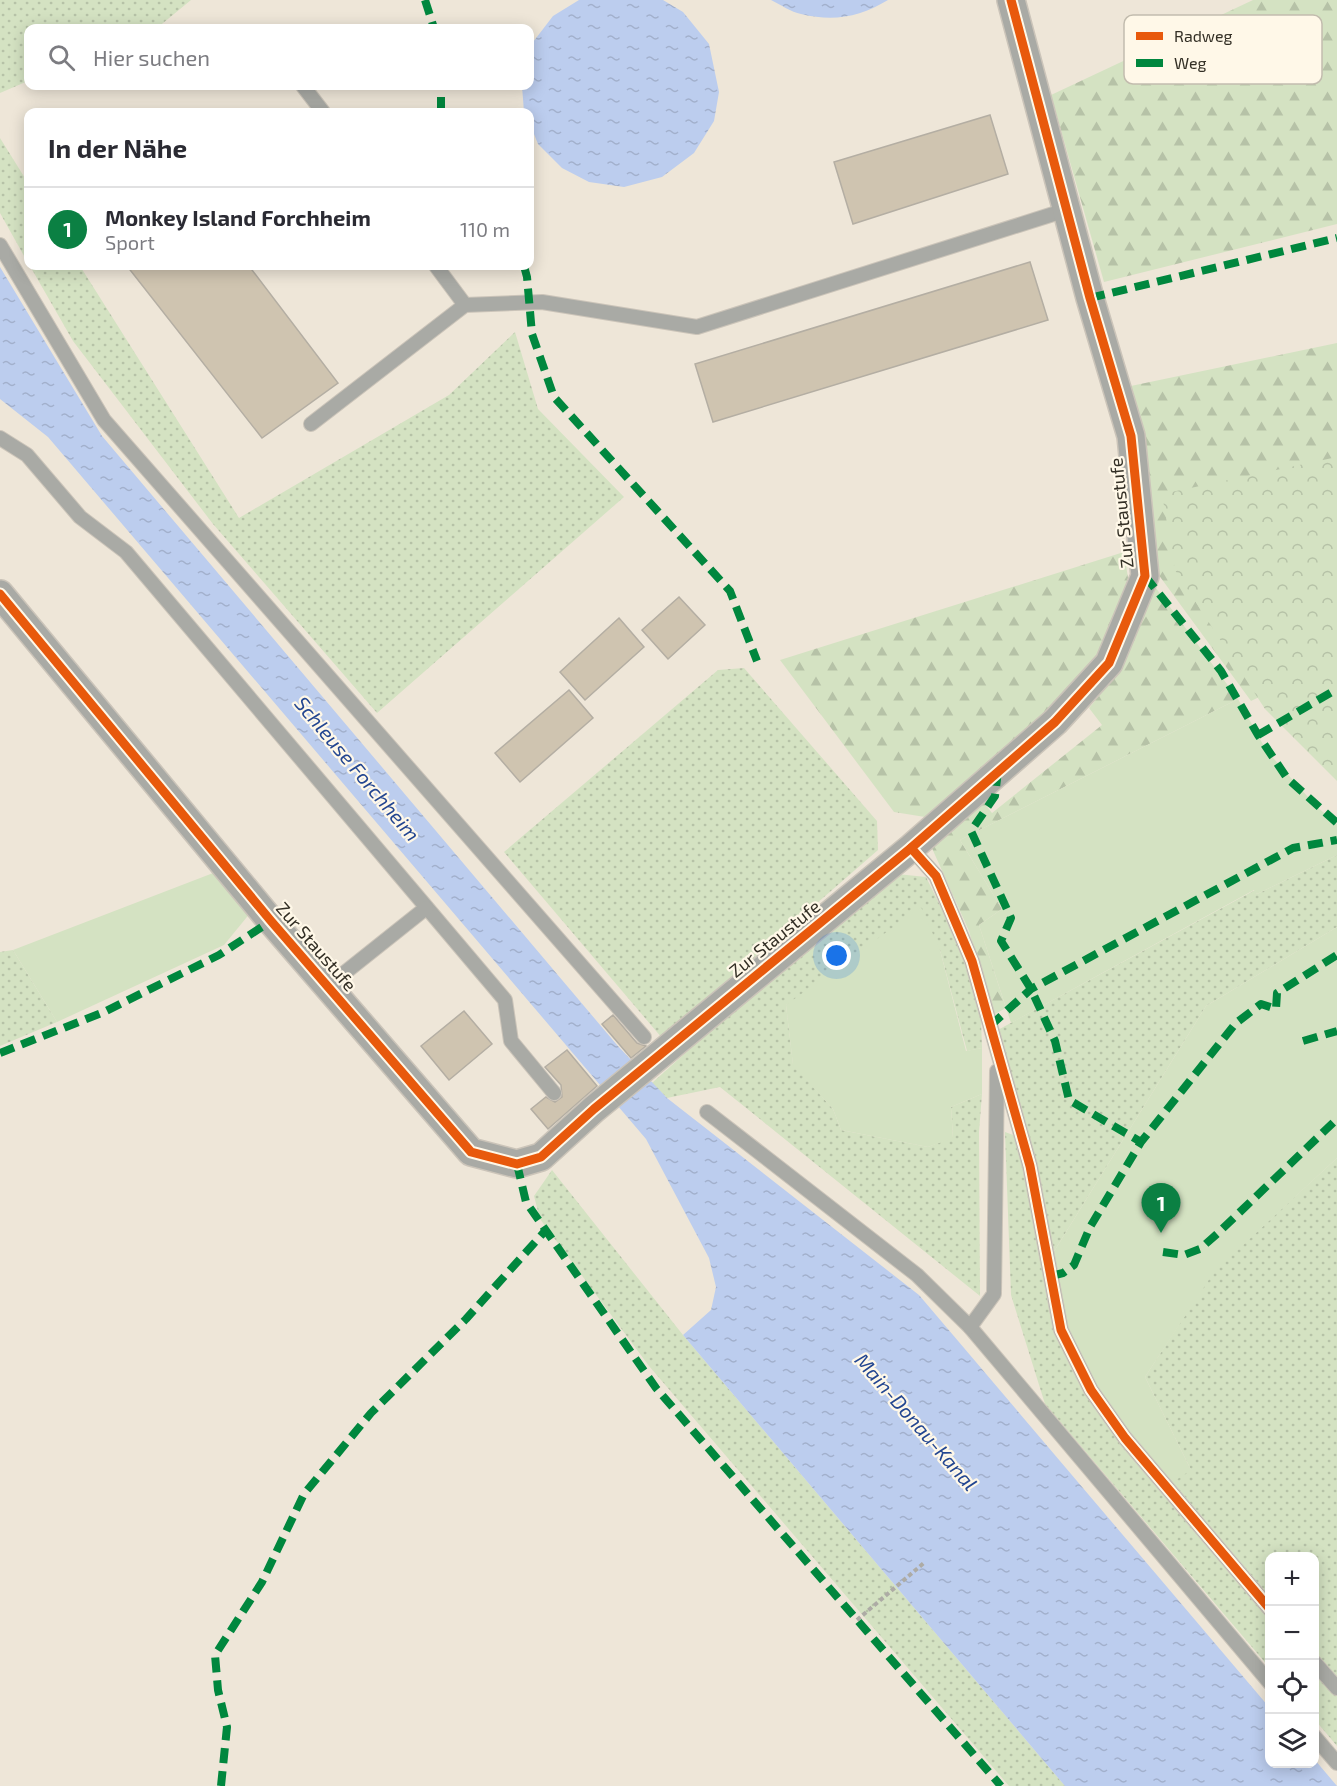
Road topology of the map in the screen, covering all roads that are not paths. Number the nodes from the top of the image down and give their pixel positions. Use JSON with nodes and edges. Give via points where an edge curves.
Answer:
{"nodes":[{"id":1,"x":1011,"y":0,"type":"edge"},
{"id":2,"x":306,"y":90,"type":"edge"},
{"id":3,"x":320,"y":108,"type":"edge"},
{"id":4,"x":1066,"y":210,"type":"junction"},
{"id":5,"x":0,"y":245,"type":"edge"},
{"id":6,"x":439,"y":270,"type":"edge"},
{"id":7,"x":465,"y":305,"type":"junction"},
{"id":8,"x":311,"y":424,"type":"dead end"},
{"id":9,"x":0,"y":438,"type":"edge"},
{"id":10,"x":0,"y":594,"type":"edge"},
{"id":11,"x":911,"y":848,"type":"junction"},
{"id":12,"x":426,"y":908,"type":"junction"},
{"id":13,"x":327,"y":986,"type":"junction"},
{"id":14,"x":652,"y":1046,"type":"junction"},
{"id":15,"x":998,"y":1054,"type":"junction"},
{"id":16,"x":554,"y":1094,"type":"dead end"},
{"id":17,"x":707,"y":1112,"type":"dead end"},
{"id":18,"x":969,"y":1327,"type":"junction"},
{"id":19,"x":1266,"y":1606,"type":"edge"},
{"id":20,"x":1319,"y":1668,"type":"edge"},
{"id":21,"x":1265,"y":1678,"type":"edge"},
{"id":22,"x":1337,"y":1688,"type":"edge"},
{"id":23,"x":1319,"y":1742,"type":"edge"},
{"id":24,"x":1337,"y":1763,"type":"edge"}],
"edges":[{"from":1,"to":4,"type":"street","name":"Zur Staustufe"},
{"from":2,"to":3,"type":"lane"},
{"from":4,"to":7,"type":"lane","via":[[697,327],[542,302]]},
{"from":4,"to":11,"type":"street","name":"Zur Staustufe","via":[[1131,436],[1145,576],[1110,663],[1055,722]]},
{"from":5,"to":14,"type":"lane","via":[[104,420]]},
{"from":6,"to":7,"type":"lane"},
{"from":7,"to":8,"type":"lane"},
{"from":9,"to":12,"type":"lane","via":[[27,455],[80,517],[126,552]]},
{"from":10,"to":13,"type":"street","name":"Zur Staustufe"},
{"from":11,"to":14,"type":"street","name":"Zur Staustufe"},
{"from":11,"to":15,"type":"lane","via":[[936,876],[968,951]]},
{"from":12,"to":13,"type":"lane"},
{"from":12,"to":16,"type":"lane","via":[[505,1000],[511,1041]]},
{"from":13,"to":14,"type":"street","name":"Zur Staustufe","via":[[471,1152],[517,1164],[541,1157],[594,1109]]},
{"from":15,"to":18,"type":"lane","via":[[994,1294]]},
{"from":15,"to":19,"type":"lane","via":[[1030,1166],[1061,1330],[1091,1390],[1125,1438]]},
{"from":17,"to":18,"type":"lane","via":[[917,1275]]},
{"from":18,"to":21,"type":"lane"},
{"from":20,"to":22,"type":"lane"},
{"from":23,"to":24,"type":"lane"}]}
